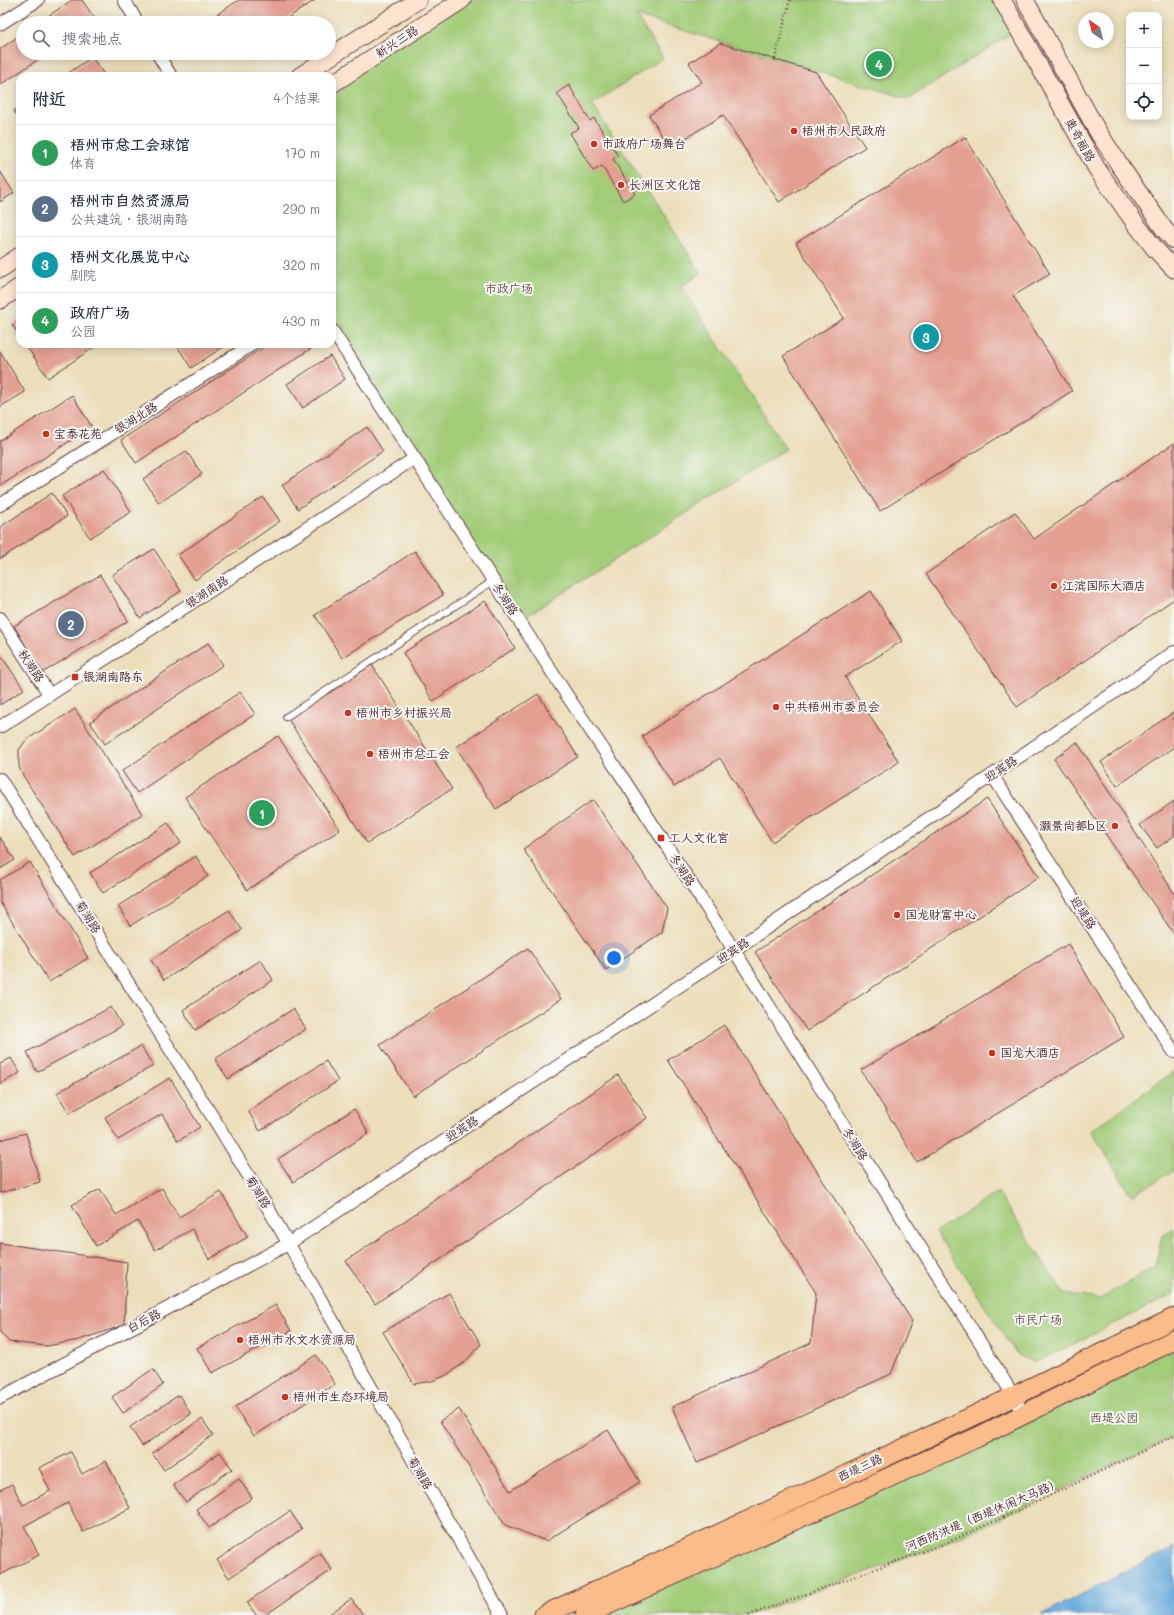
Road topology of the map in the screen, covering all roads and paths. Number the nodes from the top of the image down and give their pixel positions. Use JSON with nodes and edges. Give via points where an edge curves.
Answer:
{"nodes":[{"id":1,"x":38,"y":0,"type":"edge"},
{"id":2,"x":124,"y":0,"type":"edge"},
{"id":3,"x":418,"y":0,"type":"edge"},
{"id":4,"x":462,"y":0,"type":"edge"},
{"id":5,"x":790,"y":0,"type":"edge"},
{"id":6,"x":1002,"y":0,"type":"edge"},
{"id":7,"x":1025,"y":0,"type":"edge"},
{"id":8,"x":134,"y":16,"type":"edge"},
{"id":9,"x":0,"y":24,"type":"edge"},
{"id":10,"x":336,"y":53,"type":"edge"},
{"id":11,"x":774,"y":59,"type":"dead end"},
{"id":12,"x":161,"y":60,"type":"edge"},
{"id":13,"x":325,"y":60,"type":"edge"},
{"id":14,"x":168,"y":72,"type":"edge"},
{"id":15,"x":306,"y":72,"type":"edge"},
{"id":16,"x":336,"y":81,"type":"edge"},
{"id":17,"x":1174,"y":240,"type":"edge"},
{"id":18,"x":16,"y":259,"type":"edge"},
{"id":19,"x":0,"y":269,"type":"edge"},
{"id":20,"x":1174,"y":269,"type":"edge"},
{"id":21,"x":16,"y":290,"type":"edge"},
{"id":22,"x":0,"y":300,"type":"edge"},
{"id":23,"x":336,"y":336,"type":"edge"},
{"id":24,"x":246,"y":348,"type":"edge"},
{"id":25,"x":415,"y":458,"type":"junction"},
{"id":26,"x":0,"y":505,"type":"edge"},
{"id":27,"x":493,"y":581,"type":"junction"},
{"id":28,"x":0,"y":618,"type":"edge"},
{"id":29,"x":1174,"y":652,"type":"edge"},
{"id":30,"x":49,"y":694,"type":"junction"},
{"id":31,"x":286,"y":717,"type":"dead end"},
{"id":32,"x":0,"y":727,"type":"edge"},
{"id":33,"x":992,"y":775,"type":"junction"},
{"id":34,"x":0,"y":779,"type":"edge"},
{"id":35,"x":734,"y":950,"type":"junction"},
{"id":36,"x":1174,"y":1052,"type":"edge"},
{"id":37,"x":288,"y":1244,"type":"junction"},
{"id":38,"x":1174,"y":1318,"type":"edge"},
{"id":39,"x":1174,"y":1340,"type":"edge"},
{"id":40,"x":1014,"y":1397,"type":"junction"},
{"id":41,"x":0,"y":1398,"type":"edge"},
{"id":42,"x":1024,"y":1415,"type":"junction"},
{"id":43,"x":1174,"y":1436,"type":"edge"},
{"id":44,"x":502,"y":1615,"type":"edge"},
{"id":45,"x":544,"y":1615,"type":"edge"},
{"id":46,"x":585,"y":1615,"type":"edge"},
{"id":47,"x":749,"y":1615,"type":"edge"}],
"edges":[{"from":1,"to":9,"type":"street"},
{"from":2,"to":8,"type":"street"},
{"from":3,"to":10,"type":"main road","name":"新兴三路"},
{"from":4,"to":16,"type":"main road","name":"新兴三路"},
{"from":5,"to":11,"type":"path"},
{"from":6,"to":20,"type":"main road","name":"奥奇丽路","via":[[1097,169],[1155,249]]},
{"from":7,"to":17,"type":"main road","name":"奥奇丽路","via":[[1098,132]]},
{"from":12,"to":14,"type":"street"},
{"from":13,"to":15,"type":"main road","name":"新兴三路"},
{"from":18,"to":19,"type":"main road"},
{"from":21,"to":22,"type":"main road"},
{"from":23,"to":25,"type":"street","name":"冬湖路"},
{"from":24,"to":26,"type":"street","name":"银湖北路"},
{"from":25,"to":27,"type":"street","name":"冬湖路"},
{"from":25,"to":30,"type":"street","name":"银湖南路"},
{"from":27,"to":31,"type":"lane"},
{"from":27,"to":35,"type":"street","name":"冬湖路"},
{"from":28,"to":30,"type":"street","name":"秋湖路"},
{"from":29,"to":33,"type":"street","name":"迎宾路"},
{"from":30,"to":32,"type":"street","name":"银湖南路"},
{"from":33,"to":35,"type":"street","name":"迎宾路"},
{"from":33,"to":36,"type":"street","name":"迎堤路"},
{"from":34,"to":37,"type":"street","name":"菊湖路","via":[[220,1127]]},
{"from":35,"to":37,"type":"street","name":"迎宾路"},
{"from":35,"to":40,"type":"street","name":"冬湖路"},
{"from":37,"to":41,"type":"street","name":"白后路"},
{"from":37,"to":44,"type":"street","name":"菊湖路"},
{"from":38,"to":40,"type":"main road","name":"西堤三路"},
{"from":39,"to":42,"type":"main road","name":"西堤三路"},
{"from":40,"to":42,"type":"street","name":"冬湖路"},
{"from":40,"to":45,"type":"main road","name":"西堤三路"},
{"from":42,"to":46,"type":"main road","name":"西堤三路"},
{"from":43,"to":47,"type":"path","name":"河西防洪堤（西堤休闲大马路）","via":[[944,1544]]}]}
